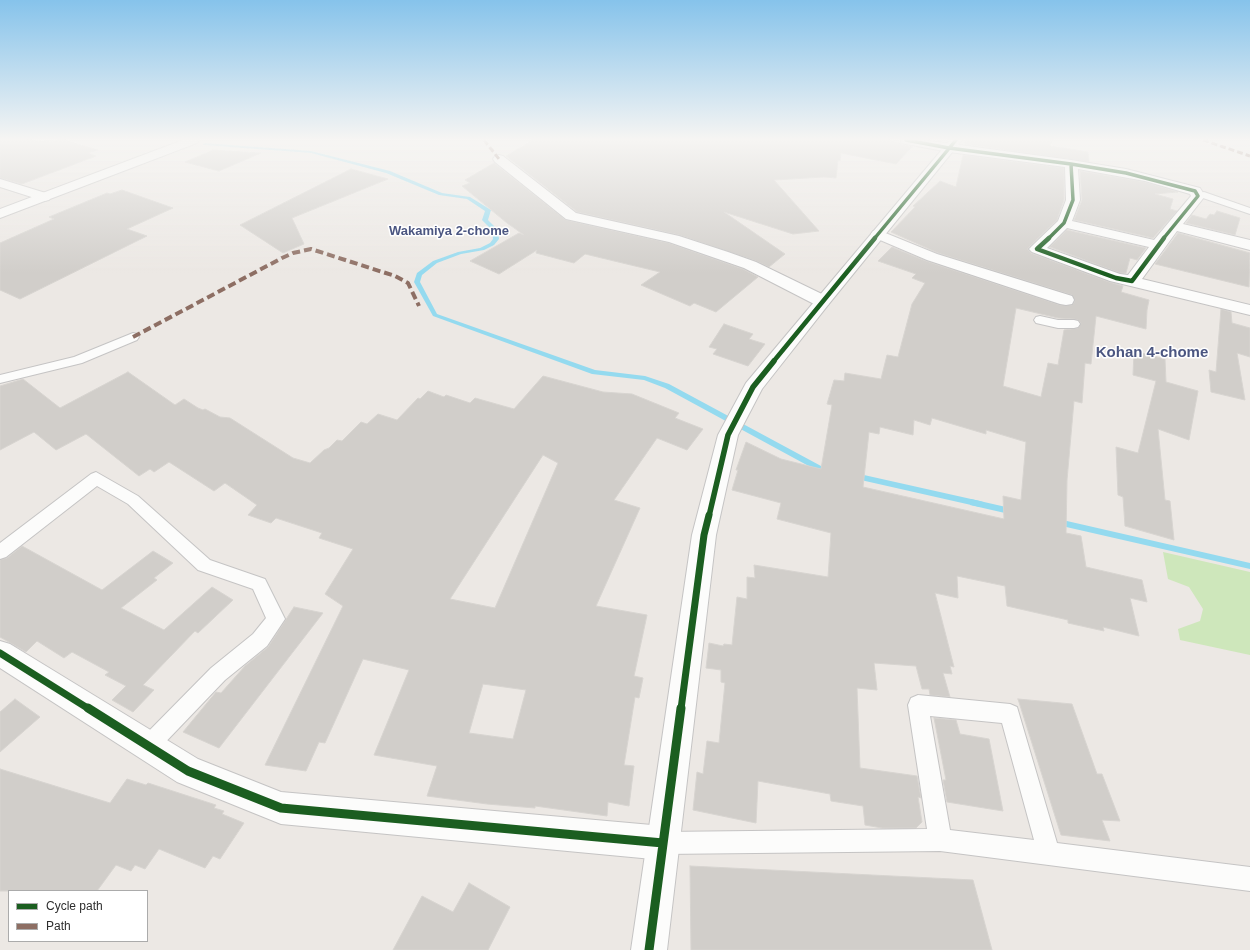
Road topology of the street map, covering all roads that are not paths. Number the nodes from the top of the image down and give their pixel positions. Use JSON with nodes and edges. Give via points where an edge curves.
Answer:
{"nodes":[{"id":1,"x":4,"y":184,"type":"edge"},
{"id":2,"x":76,"y":184,"type":"edge"},
{"id":3,"x":531,"y":184,"type":"edge"},
{"id":4,"x":919,"y":184,"type":"edge"},
{"id":5,"x":1072,"y":184,"type":"edge"},
{"id":6,"x":1171,"y":184,"type":"edge"},
{"id":7,"x":1198,"y":196,"type":"junction"},
{"id":8,"x":44,"y":197,"type":"junction"},
{"id":9,"x":1250,"y":210,"type":"edge"},
{"id":10,"x":0,"y":214,"type":"edge"},
{"id":11,"x":1064,"y":223,"type":"junction"},
{"id":12,"x":1173,"y":226,"type":"junction"},
{"id":13,"x":878,"y":234,"type":"junction"},
{"id":14,"x":1158,"y":245,"type":"junction"},
{"id":15,"x":1250,"y":245,"type":"edge"},
{"id":16,"x":1132,"y":281,"type":"junction"},
{"id":17,"x":1066,"y":300,"type":"dead end"},
{"id":18,"x":822,"y":301,"type":"junction"},
{"id":19,"x":1250,"y":310,"type":"edge"},
{"id":20,"x":1040,"y":320,"type":"dead end"},
{"id":21,"x":1074,"y":324,"type":"dead end"},
{"id":22,"x":133,"y":337,"type":"dead end"},
{"id":23,"x":0,"y":379,"type":"edge"},
{"id":24,"x":0,"y":552,"type":"edge"},
{"id":25,"x":0,"y":653,"type":"edge"},
{"id":26,"x":148,"y":746,"type":"junction"},
{"id":27,"x":940,"y":840,"type":"junction"},
{"id":28,"x":663,"y":843,"type":"junction"},
{"id":29,"x":1049,"y":854,"type":"junction"},
{"id":30,"x":1250,"y":879,"type":"edge"},
{"id":31,"x":649,"y":950,"type":"edge"}],
"edges":[{"from":1,"to":8,"type":"street"},
{"from":2,"to":8,"type":"street"},
{"from":3,"to":18,"type":"street","via":[[572,216],[640,230],[723,255],[750,265]]},
{"from":4,"to":13,"type":"street"},
{"from":5,"to":11,"type":"street","via":[[1073,200]]},
{"from":6,"to":7,"type":"street","via":[[1195,191]]},
{"from":7,"to":9,"type":"lane","via":[[1204,195]]},
{"from":7,"to":12,"type":"street"},
{"from":8,"to":10,"type":"street"},
{"from":11,"to":14,"type":"street"},
{"from":11,"to":16,"type":"street","via":[[1037,249],[1116,278]]},
{"from":12,"to":14,"type":"street"},
{"from":12,"to":15,"type":"street"},
{"from":13,"to":17,"type":"street","via":[[932,258]]},
{"from":13,"to":18,"type":"street"},
{"from":14,"to":16,"type":"street"},
{"from":16,"to":19,"type":"street"},
{"from":18,"to":28,"type":"street","via":[[753,387],[728,435],[704,534]]},
{"from":20,"to":21,"type":"lane"},
{"from":22,"to":23,"type":"lane","via":[[78,360]]},
{"from":24,"to":26,"type":"lane","via":[[96,478],[133,500],[204,565],[259,584],[276,619],[260,640],[218,674]]},
{"from":25,"to":26,"type":"street"},
{"from":26,"to":28,"type":"street","via":[[188,771],[281,808]]},
{"from":27,"to":28,"type":"lane"},
{"from":27,"to":29,"type":"lane"},
{"from":27,"to":29,"type":"lane","via":[[918,705],[1010,714]]},
{"from":28,"to":31,"type":"street"},
{"from":29,"to":30,"type":"lane"}]}
